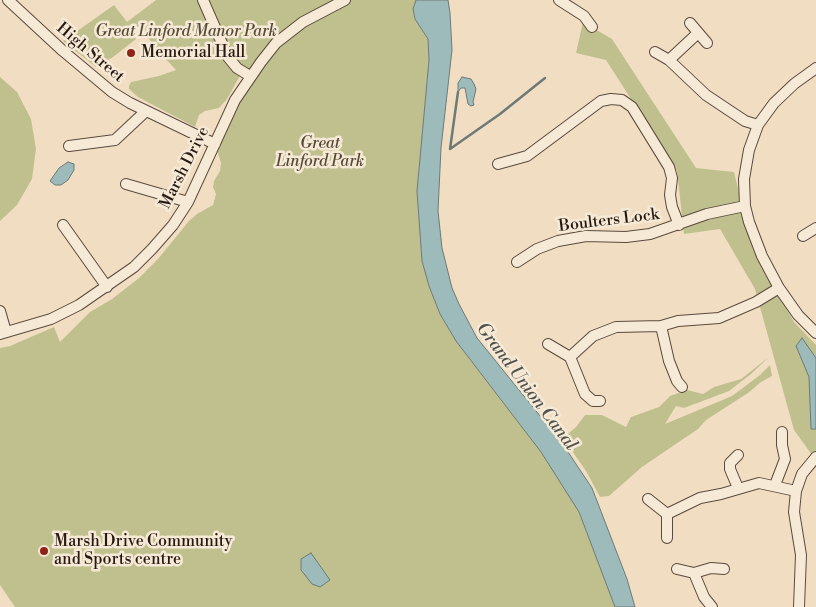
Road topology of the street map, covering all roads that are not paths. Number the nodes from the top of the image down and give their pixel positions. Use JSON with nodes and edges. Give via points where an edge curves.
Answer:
{"nodes":[{"id":1,"x":8,"y":0,"type":"edge"},
{"id":2,"x":203,"y":0,"type":"edge"},
{"id":3,"x":345,"y":0,"type":"edge"},
{"id":4,"x":559,"y":0,"type":"edge"},
{"id":5,"x":690,"y":24,"type":"dead end"},
{"id":6,"x":592,"y":27,"type":"dead end"},
{"id":7,"x":698,"y":33,"type":"junction"},
{"id":8,"x":707,"y":43,"type":"dead end"},
{"id":9,"x":655,"y":52,"type":"dead end"},
{"id":10,"x":669,"y":60,"type":"junction"},
{"id":11,"x":816,"y":68,"type":"edge"},
{"id":12,"x":250,"y":76,"type":"junction"},
{"id":13,"x":146,"y":111,"type":"junction"},
{"id":14,"x":758,"y":126,"type":"junction"},
{"id":15,"x":215,"y":144,"type":"junction"},
{"id":16,"x":69,"y":146,"type":"dead end"},
{"id":17,"x":498,"y":164,"type":"dead end"},
{"id":18,"x":126,"y":184,"type":"dead end"},
{"id":19,"x":188,"y":202,"type":"junction"},
{"id":20,"x":745,"y":206,"type":"junction"},
{"id":21,"x":679,"y":224,"type":"junction"},
{"id":22,"x":63,"y":225,"type":"dead end"},
{"id":23,"x":816,"y":228,"type":"edge"},
{"id":24,"x":803,"y":236,"type":"dead end"},
{"id":25,"x":517,"y":262,"type":"dead end"},
{"id":26,"x":107,"y":287,"type":"junction"},
{"id":27,"x":779,"y":288,"type":"junction"},
{"id":28,"x":0,"y":311,"type":"edge"},
{"id":29,"x":661,"y":326,"type":"junction"},
{"id":30,"x":3,"y":333,"type":"edge"},
{"id":31,"x":816,"y":333,"type":"edge"},
{"id":32,"x":548,"y":344,"type":"dead end"},
{"id":33,"x":570,"y":357,"type":"junction"},
{"id":34,"x":682,"y":387,"type":"dead end"},
{"id":35,"x":600,"y":401,"type":"dead end"},
{"id":36,"x":782,"y":432,"type":"dead end"},
{"id":37,"x":738,"y":455,"type":"dead end"},
{"id":38,"x":816,"y":457,"type":"edge"},
{"id":39,"x":775,"y":485,"type":"junction"},
{"id":40,"x":738,"y":488,"type":"junction"},
{"id":41,"x":796,"y":491,"type":"junction"},
{"id":42,"x":648,"y":499,"type":"dead end"},
{"id":43,"x":667,"y":514,"type":"junction"},
{"id":44,"x":667,"y":538,"type":"dead end"},
{"id":45,"x":677,"y":569,"type":"dead end"},
{"id":46,"x":724,"y":569,"type":"dead end"},
{"id":47,"x":694,"y":573,"type":"junction"},
{"id":48,"x":712,"y":607,"type":"edge"},
{"id":49,"x":799,"y":607,"type":"edge"}],
"edges":[{"from":1,"to":13,"type":"street","name":"High Street","via":[[63,52],[112,92]]},
{"from":2,"to":12,"type":"street","via":[[228,56],[237,68]]},
{"from":3,"to":12,"type":"street","name":"Marsh Drive","via":[[303,22],[276,43]]},
{"from":4,"to":6,"type":"street","via":[[584,16]]},
{"from":5,"to":7,"type":"street"},
{"from":7,"to":8,"type":"street"},
{"from":7,"to":10,"type":"street"},
{"from":9,"to":10,"type":"street"},
{"from":10,"to":14,"type":"street","via":[[706,95]]},
{"from":11,"to":14,"type":"street","via":[[774,103]]},
{"from":12,"to":15,"type":"street","name":"Marsh Drive"},
{"from":13,"to":15,"type":"street","name":"High Street"},
{"from":13,"to":16,"type":"street","via":[[115,140]]},
{"from":14,"to":20,"type":"street","via":[[749,150],[744,179]]},
{"from":15,"to":19,"type":"street","name":"Marsh Drive"},
{"from":17,"to":21,"type":"street","name":"Boulters Lock","via":[[527,156],[601,101],[622,100],[632,107],[669,167],[672,207]]},
{"from":18,"to":19,"type":"street"},
{"from":19,"to":26,"type":"street","name":"Marsh Drive","via":[[152,249]]},
{"from":20,"to":21,"type":"street","name":"Boulters Lock"},
{"from":20,"to":27,"type":"street","via":[[762,256]]},
{"from":21,"to":25,"type":"street","name":"Boulters Lock","via":[[650,234],[586,236],[558,242],[537,249]]},
{"from":22,"to":26,"type":"street"},
{"from":23,"to":24,"type":"street"},
{"from":26,"to":30,"type":"street","name":"Marsh Drive","via":[[52,319]]},
{"from":27,"to":29,"type":"street","via":[[719,318],[678,320]]},
{"from":27,"to":31,"type":"street","via":[[798,316]]},
{"from":28,"to":30,"type":"street"},
{"from":29,"to":33,"type":"street","via":[[616,327],[593,336]]},
{"from":29,"to":34,"type":"street","via":[[669,361]]},
{"from":32,"to":33,"type":"street"},
{"from":33,"to":35,"type":"street","via":[[585,394],[593,401]]},
{"from":36,"to":39,"type":"street","via":[[785,458]]},
{"from":37,"to":40,"type":"street","via":[[730,463]]},
{"from":38,"to":41,"type":"street","via":[[802,474]]},
{"from":39,"to":40,"type":"street","via":[[759,483]]},
{"from":39,"to":41,"type":"street"},
{"from":40,"to":43,"type":"street","via":[[700,498]]},
{"from":41,"to":49,"type":"street","via":[[794,512],[801,555]]},
{"from":42,"to":43,"type":"street"},
{"from":43,"to":44,"type":"street"},
{"from":45,"to":47,"type":"street"},
{"from":46,"to":47,"type":"street","via":[[711,568]]},
{"from":47,"to":48,"type":"street","via":[[704,598]]}]}
